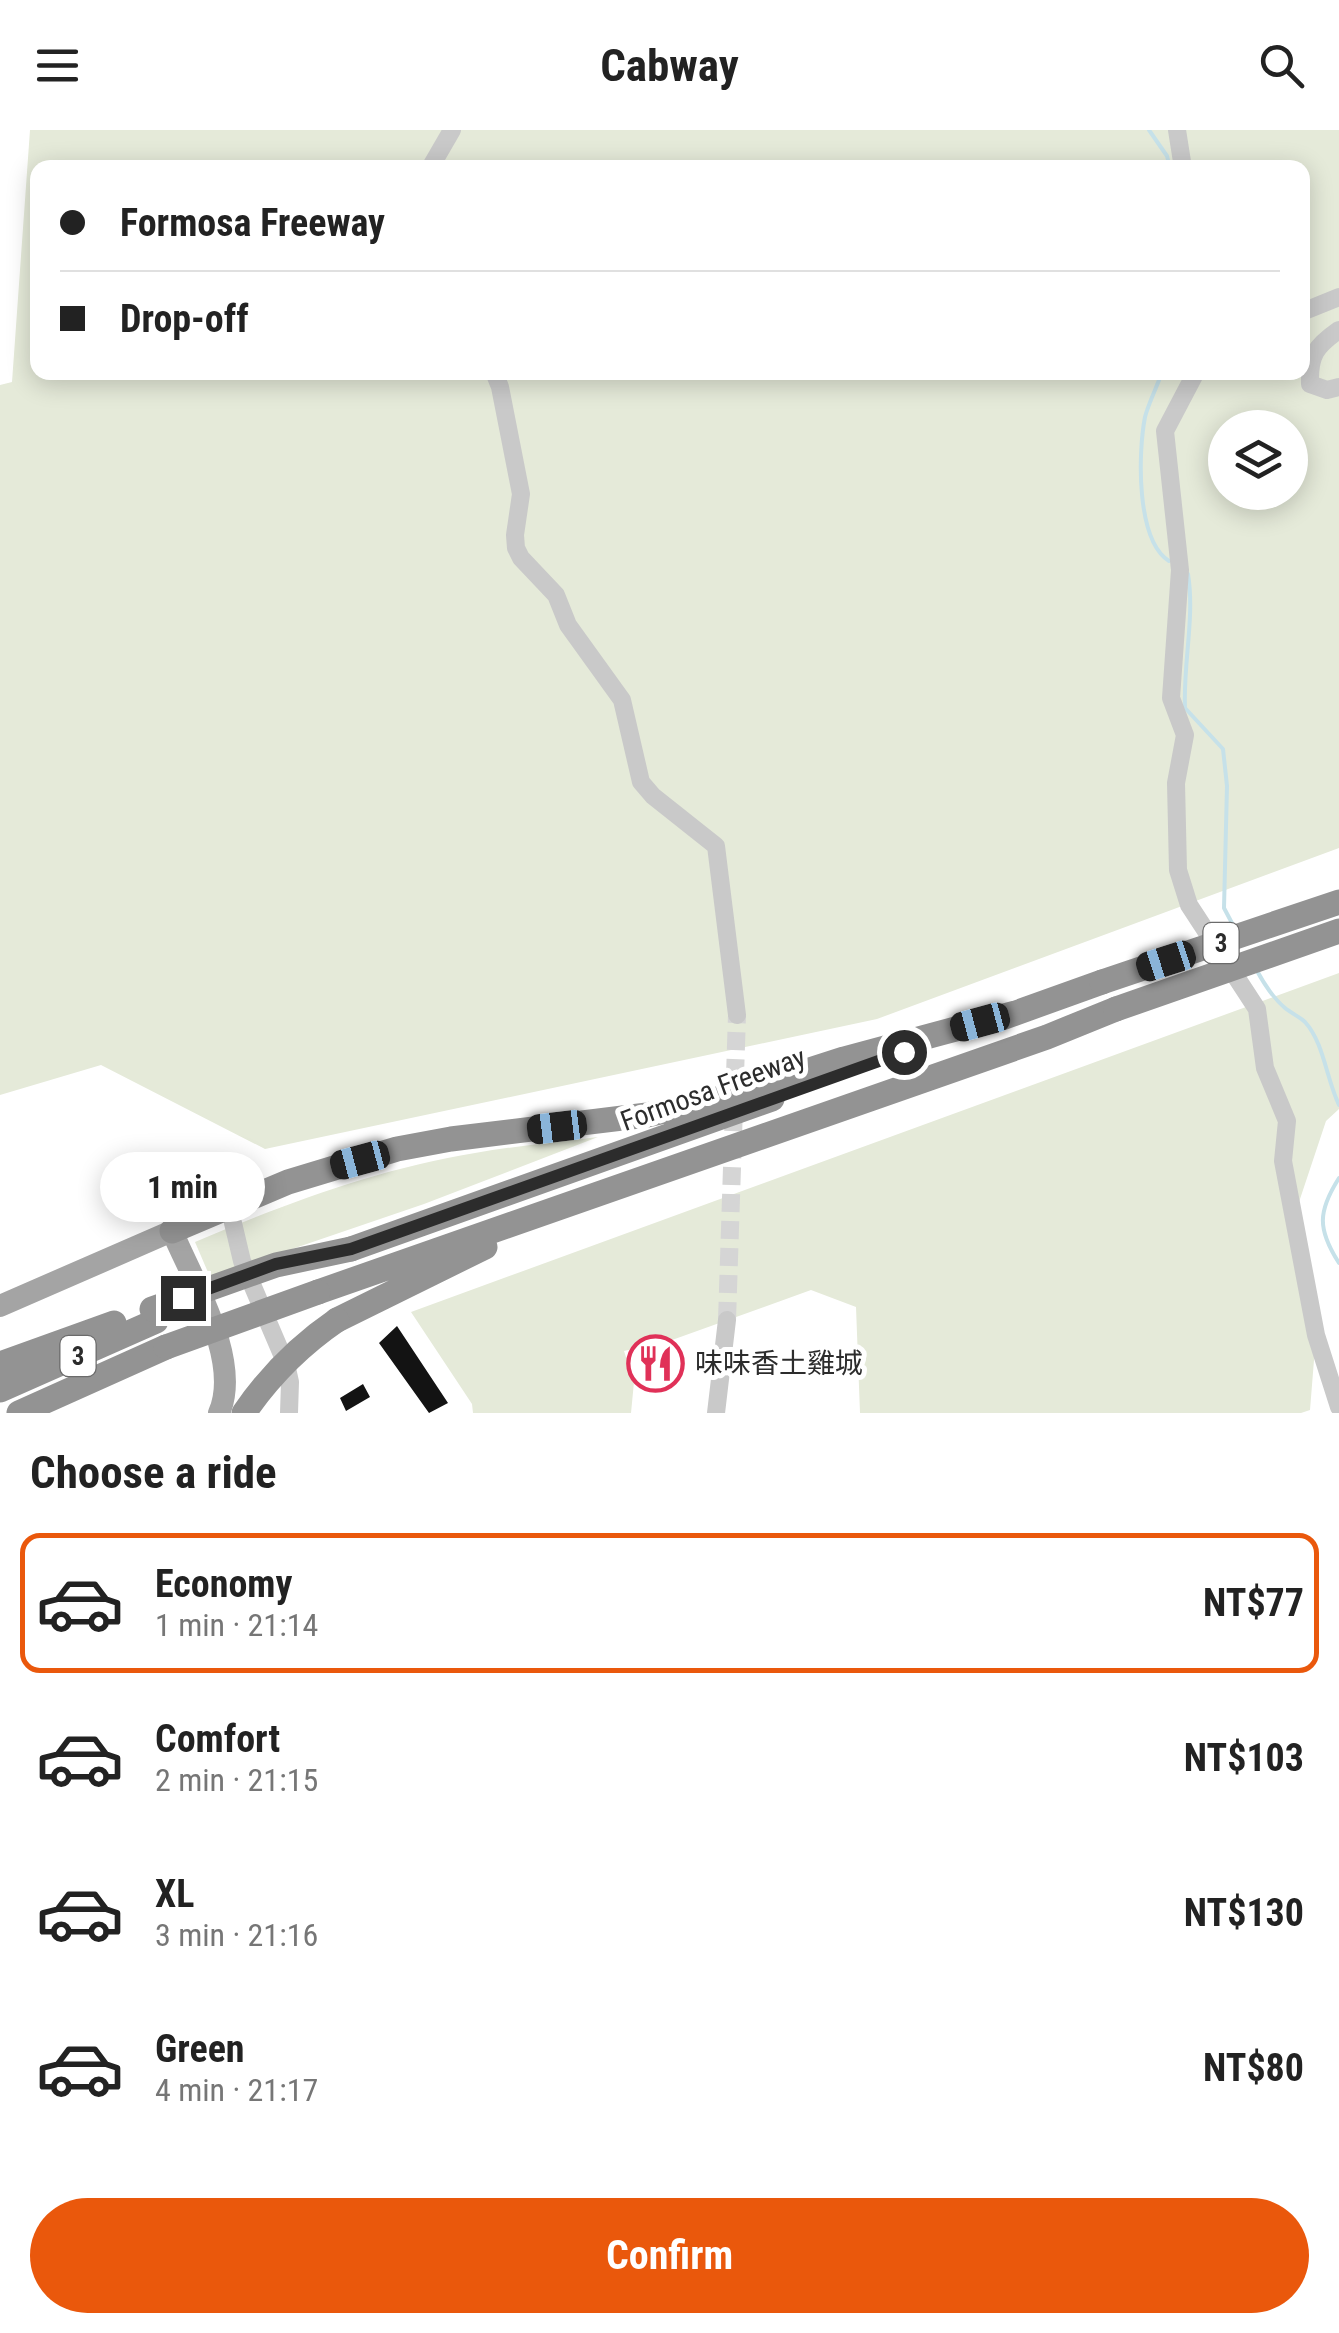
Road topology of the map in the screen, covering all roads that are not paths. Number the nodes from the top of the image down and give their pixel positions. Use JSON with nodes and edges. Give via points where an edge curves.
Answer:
{"nodes":[{"id":1,"x":452,"y":130,"type":"edge"},
{"id":2,"x":1177,"y":130,"type":"edge"},
{"id":3,"x":435,"y":160,"type":"edge"},
{"id":4,"x":1182,"y":160,"type":"edge"},
{"id":5,"x":1339,"y":297,"type":"edge"},
{"id":6,"x":1310,"y":309,"type":"edge"},
{"id":7,"x":1339,"y":330,"type":"edge"},
{"id":8,"x":1310,"y":358,"type":"edge"},
{"id":9,"x":497,"y":380,"type":"edge"},
{"id":10,"x":1192,"y":380,"type":"edge"},
{"id":11,"x":1310,"y":380,"type":"edge"},
{"id":12,"x":1339,"y":386,"type":"edge"},
{"id":13,"x":1339,"y":902,"type":"edge"},
{"id":14,"x":1339,"y":930,"type":"edge"},
{"id":15,"x":1015,"y":1013,"type":"junction"},
{"id":16,"x":737,"y":1014,"type":"tunnel mouth"},
{"id":17,"x":228,"y":1166,"type":"dead end"},
{"id":18,"x":617,"y":1185,"type":"junction"},
{"id":19,"x":229,"y":1188,"type":"dead end"},
{"id":20,"x":233,"y":1223,"type":"dead end"},
{"id":21,"x":172,"y":1231,"type":"junction"},
{"id":22,"x":0,"y":1306,"type":"edge"},
{"id":23,"x":154,"y":1315,"type":"junction"},
{"id":24,"x":727,"y":1320,"type":"tunnel mouth"},
{"id":25,"x":0,"y":1364,"type":"edge"},
{"id":26,"x":0,"y":1390,"type":"edge"},
{"id":27,"x":1339,"y":1407,"type":"edge"},
{"id":28,"x":19,"y":1413,"type":"edge"},
{"id":29,"x":220,"y":1413,"type":"edge"},
{"id":30,"x":244,"y":1413,"type":"edge"},
{"id":31,"x":289,"y":1413,"type":"edge"},
{"id":32,"x":716,"y":1413,"type":"edge"}],
"edges":[{"from":1,"to":3,"type":"lane"},
{"from":2,"to":4,"type":"lane"},
{"from":5,"to":6,"type":"lane"},
{"from":7,"to":8,"type":"lane"},
{"from":9,"to":16,"type":"lane","via":[[521,494],[516,548],[556,595],[568,625],[622,700],[641,782],[716,846]]},
{"from":10,"to":27,"type":"lane","via":[[1164,432],[1180,570],[1171,698],[1184,735],[1176,784],[1178,870],[1189,906],[1257,1009],[1265,1068],[1287,1121],[1283,1160],[1316,1334]]},
{"from":11,"to":12,"type":"lane","via":[[1326,390]]},
{"from":13,"to":15,"type":"highway","name":"Formosa Freeway","number":"3","bridge":true},
{"from":14,"to":18,"type":"highway","name":"Formosa Freeway","number":"3","bridge":true},
{"from":15,"to":21,"type":"highway","via":[[646,1115],[397,1150],[288,1182]]},
{"from":15,"to":23,"type":"highway","name":"Formosa Freeway","number":"3","bridge":true,"via":[[351,1249],[276,1264]]},
{"from":17,"to":19,"type":"lane"},
{"from":18,"to":28,"type":"highway","name":"Formosa Freeway","number":"3","bridge":true,"via":[[166,1348]]},
{"from":18,"to":30,"type":"highway","bridge":true,"via":[[337,1320],[288,1358]]},
{"from":20,"to":31,"type":"lane","via":[[242,1262],[286,1364]]},
{"from":21,"to":22,"type":"main road"},
{"from":21,"to":29,"type":"main road","via":[[223,1353],[227,1387]]},
{"from":23,"to":25,"type":"highway"},
{"from":23,"to":26,"type":"highway","number":"3"},
{"from":24,"to":32,"type":"lane"}]}
